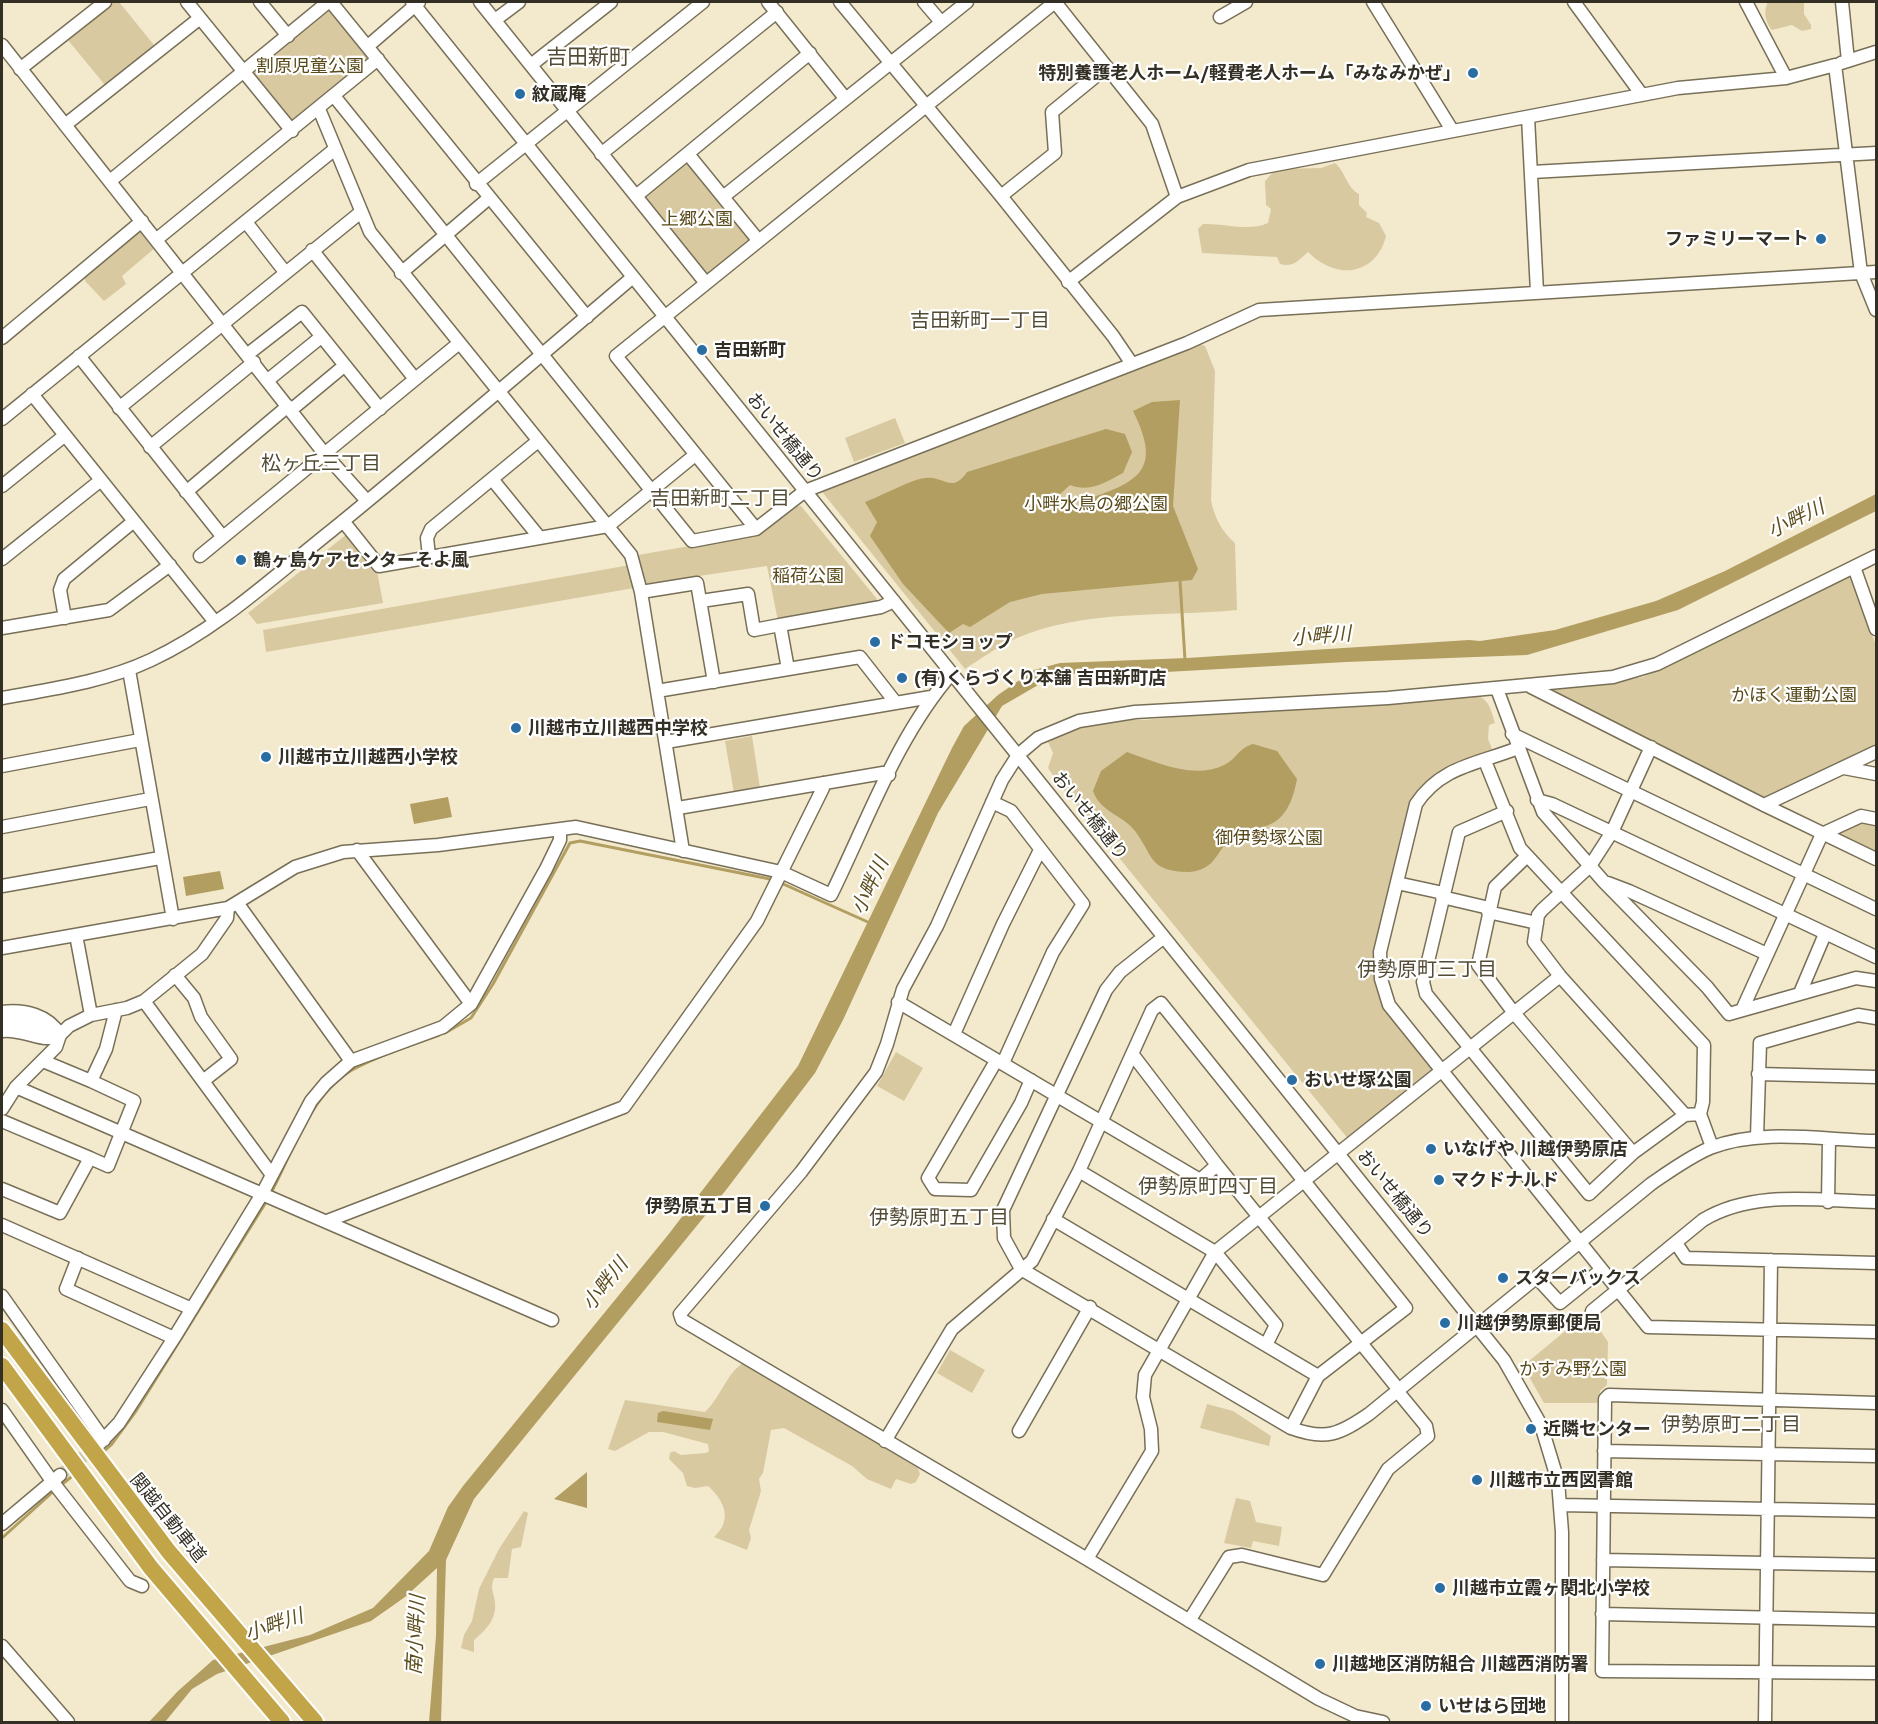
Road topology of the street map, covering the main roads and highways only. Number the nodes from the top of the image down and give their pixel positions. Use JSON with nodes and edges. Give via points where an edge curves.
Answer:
{"nodes":[{"id":1,"x":2,"y":1330,"type":"edge"},
{"id":2,"x":2,"y":1366,"type":"edge"},
{"id":3,"x":282,"y":1722,"type":"edge"},
{"id":4,"x":315,"y":1722,"type":"edge"}],
"edges":[{"from":1,"to":4,"type":"highway","name":"関越自動車道","via":[[169,1552]]},
{"from":2,"to":3,"type":"highway","via":[[151,1568]]}]}
